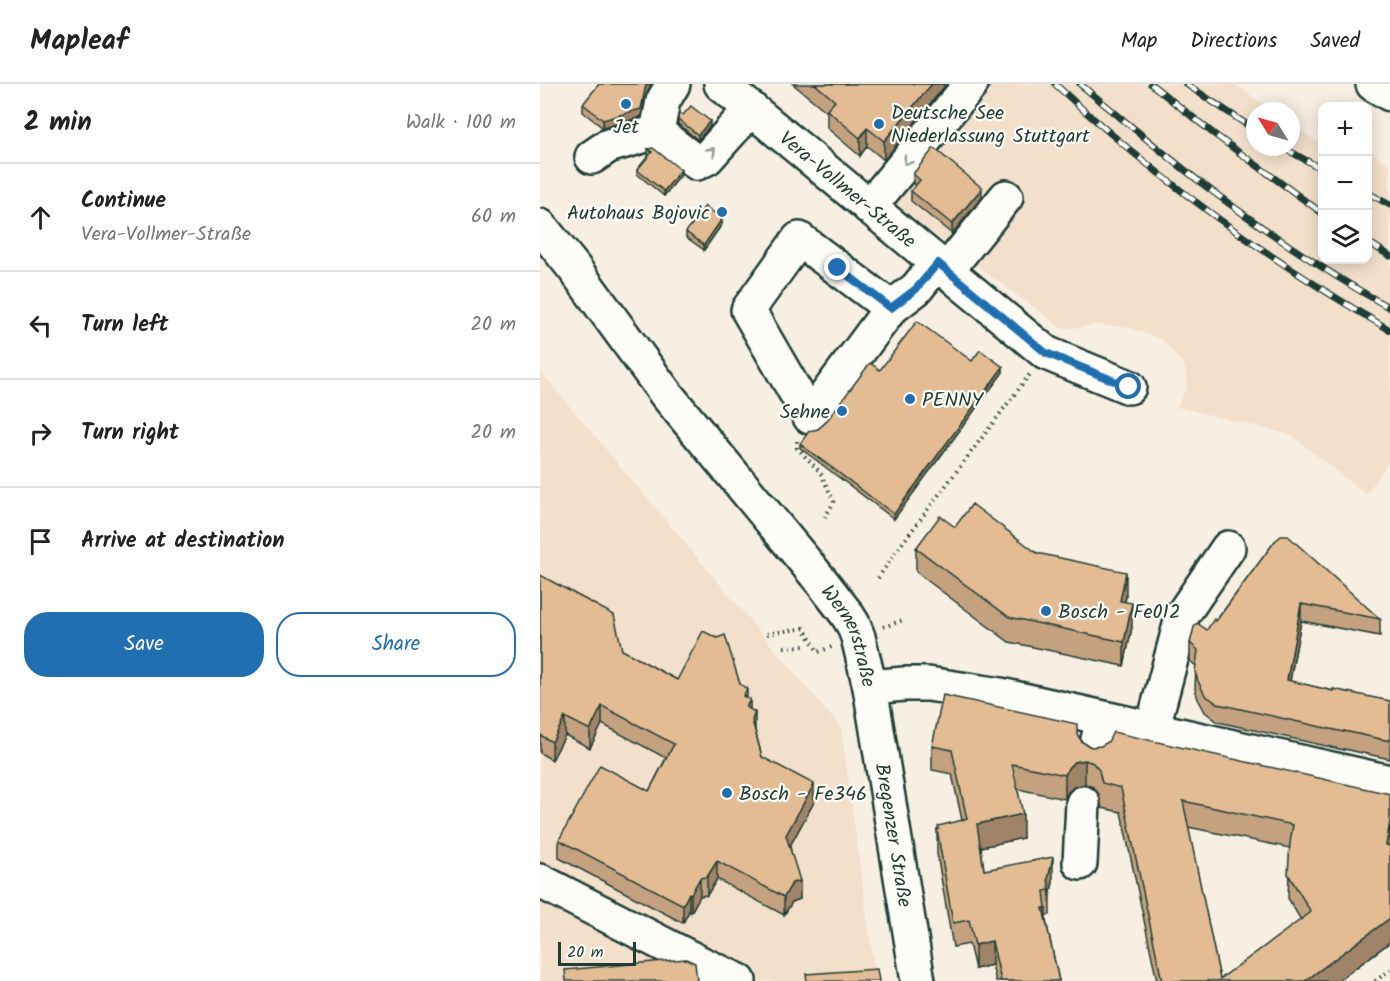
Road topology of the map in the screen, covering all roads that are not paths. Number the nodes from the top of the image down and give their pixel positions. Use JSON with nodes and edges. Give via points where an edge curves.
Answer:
{"nodes":[{"id":1,"x":673,"y":84,"type":"edge"},
{"id":2,"x":721,"y":84,"type":"edge"},
{"id":3,"x":971,"y":84,"type":"edge"},
{"id":4,"x":1373,"y":84,"type":"edge"},
{"id":5,"x":1390,"y":94,"type":"edge"},
{"id":6,"x":751,"y":109,"type":"junction"},
{"id":7,"x":657,"y":132,"type":"junction"},
{"id":8,"x":592,"y":157,"type":"dead end"},
{"id":9,"x":1006,"y":196,"type":"dead end"},
{"id":10,"x":869,"y":207,"type":"junction"},
{"id":11,"x":540,"y":226,"type":"edge"},
{"id":12,"x":942,"y":267,"type":"junction"},
{"id":13,"x":891,"y":308,"type":"junction"},
{"id":14,"x":1129,"y":387,"type":"dead end"},
{"id":15,"x":1228,"y":548,"type":"dead end"},
{"id":16,"x":870,"y":687,"type":"junction"},
{"id":17,"x":1103,"y":718,"type":"junction"},
{"id":18,"x":1152,"y":730,"type":"junction"},
{"id":19,"x":1095,"y":753,"type":"edge"},
{"id":20,"x":1390,"y":782,"type":"edge"},
{"id":21,"x":1083,"y":803,"type":"dead end"},
{"id":22,"x":1080,"y":863,"type":"dead end"},
{"id":23,"x":540,"y":881,"type":"edge"},
{"id":24,"x":727,"y":978,"type":"edge"},
{"id":25,"x":918,"y":981,"type":"edge"}],
"edges":[{"from":1,"to":7,"type":"street","via":[[663,101]]},
{"from":2,"to":6,"type":"street","name":"Vera-Vollmer-Straße"},
{"from":3,"to":10,"type":"street","one_way":true},
{"from":4,"to":5,"type":"street"},
{"from":7,"to":6,"type":"street","one_way":true,"via":[[697,163],[707,158]]},
{"from":6,"to":10,"type":"street","name":"Vera-Vollmer-Straße"},
{"from":7,"to":8,"type":"street","via":[[608,146]]},
{"from":9,"to":12,"type":"street"},
{"from":10,"to":12,"type":"street","name":"Vera-Vollmer-Straße"},
{"from":11,"to":16,"type":"street","name":"Wernerstraße","via":[[666,394],[846,613],[858,638]]},
{"from":12,"to":13,"type":"street"},
{"from":12,"to":14,"type":"street","name":"Vera-Vollmer-Straße","via":[[1046,353]]},
{"from":13,"to":13,"type":"street","via":[[810,417],[748,310],[799,239]]},
{"from":15,"to":18,"type":"street","via":[[1183,614]]},
{"from":16,"to":17,"type":"street","name":"Wernerstraße","via":[[943,685]]},
{"from":16,"to":25,"type":"street","name":"Bregenzer Straße"},
{"from":17,"to":18,"type":"street","name":"Wernerstraße"},
{"from":17,"to":19,"type":"street"},
{"from":18,"to":20,"type":"street","name":"Wernerstraße"},
{"from":21,"to":22,"type":"street"},
{"from":23,"to":24,"type":"street"}]}
